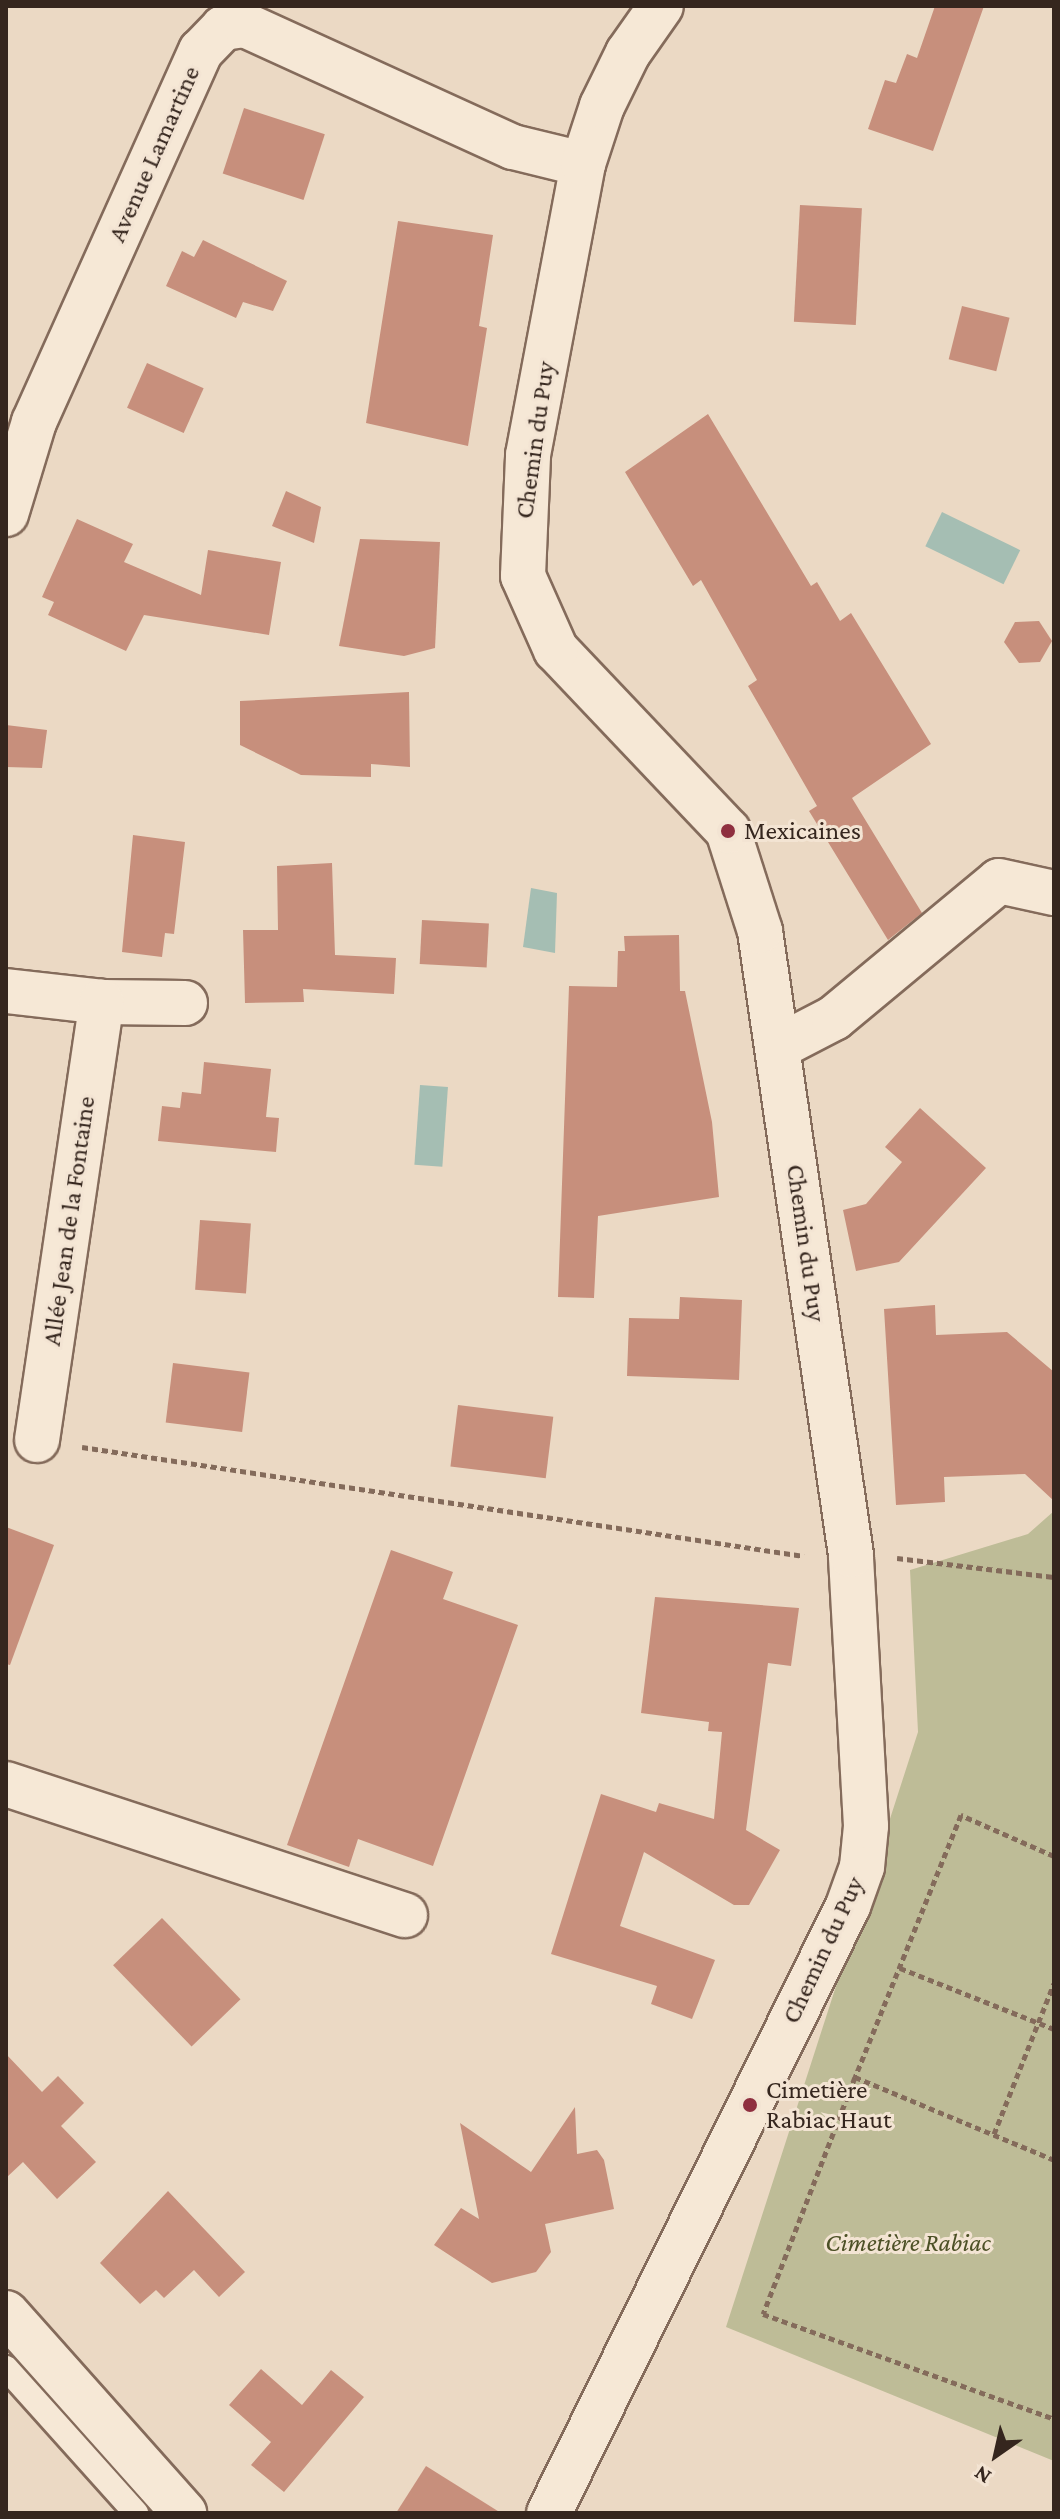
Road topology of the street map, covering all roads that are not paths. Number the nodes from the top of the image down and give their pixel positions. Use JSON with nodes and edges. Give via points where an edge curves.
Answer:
{"nodes":[{"id":1,"x":661,"y":6,"type":"edge"},
{"id":2,"x":583,"y":164,"type":"junction"},
{"id":3,"x":6,"y":514,"type":"edge"},
{"id":4,"x":1054,"y":893,"type":"edge"},
{"id":5,"x":6,"y":991,"type":"edge"},
{"id":6,"x":102,"y":1002,"type":"junction"},
{"id":7,"x":185,"y":1003,"type":"dead end"},
{"id":8,"x":778,"y":1047,"type":"junction"},
{"id":9,"x":37,"y":1440,"type":"road end"},
{"id":10,"x":6,"y":1784,"type":"edge"},
{"id":11,"x":405,"y":1915,"type":"dead end"},
{"id":12,"x":6,"y":2313,"type":"edge"},
{"id":13,"x":6,"y":2368,"type":"edge"},
{"id":14,"x":136,"y":2513,"type":"edge"},
{"id":15,"x":184,"y":2513,"type":"edge"},
{"id":16,"x":549,"y":2513,"type":"edge"}],
"edges":[{"from":1,"to":2,"type":"street","name":"Chemin du Puy","via":[[608,93]]},
{"from":2,"to":3,"type":"street","name":"Avenue Lamartine","via":[[513,147],[245,25],[223,28],[201,51],[40,408]]},
{"from":2,"to":8,"type":"street","name":"Chemin du Puy","via":[[528,455],[523,576],[556,650],[728,831],[760,931]]},
{"from":4,"to":8,"type":"street","via":[[999,881],[834,1018]]},
{"from":5,"to":6,"type":"street"},
{"from":6,"to":7,"type":"street"},
{"from":6,"to":9,"type":"street","name":"Allée Jean de la Fontaine"},
{"from":8,"to":16,"type":"street","name":"Chemin du Puy","via":[[851,1555],[866,1826],[862,1867],[848,1906]]},
{"from":10,"to":11,"type":"street"},
{"from":12,"to":15,"type":"street"},
{"from":13,"to":14,"type":"lane"}]}
